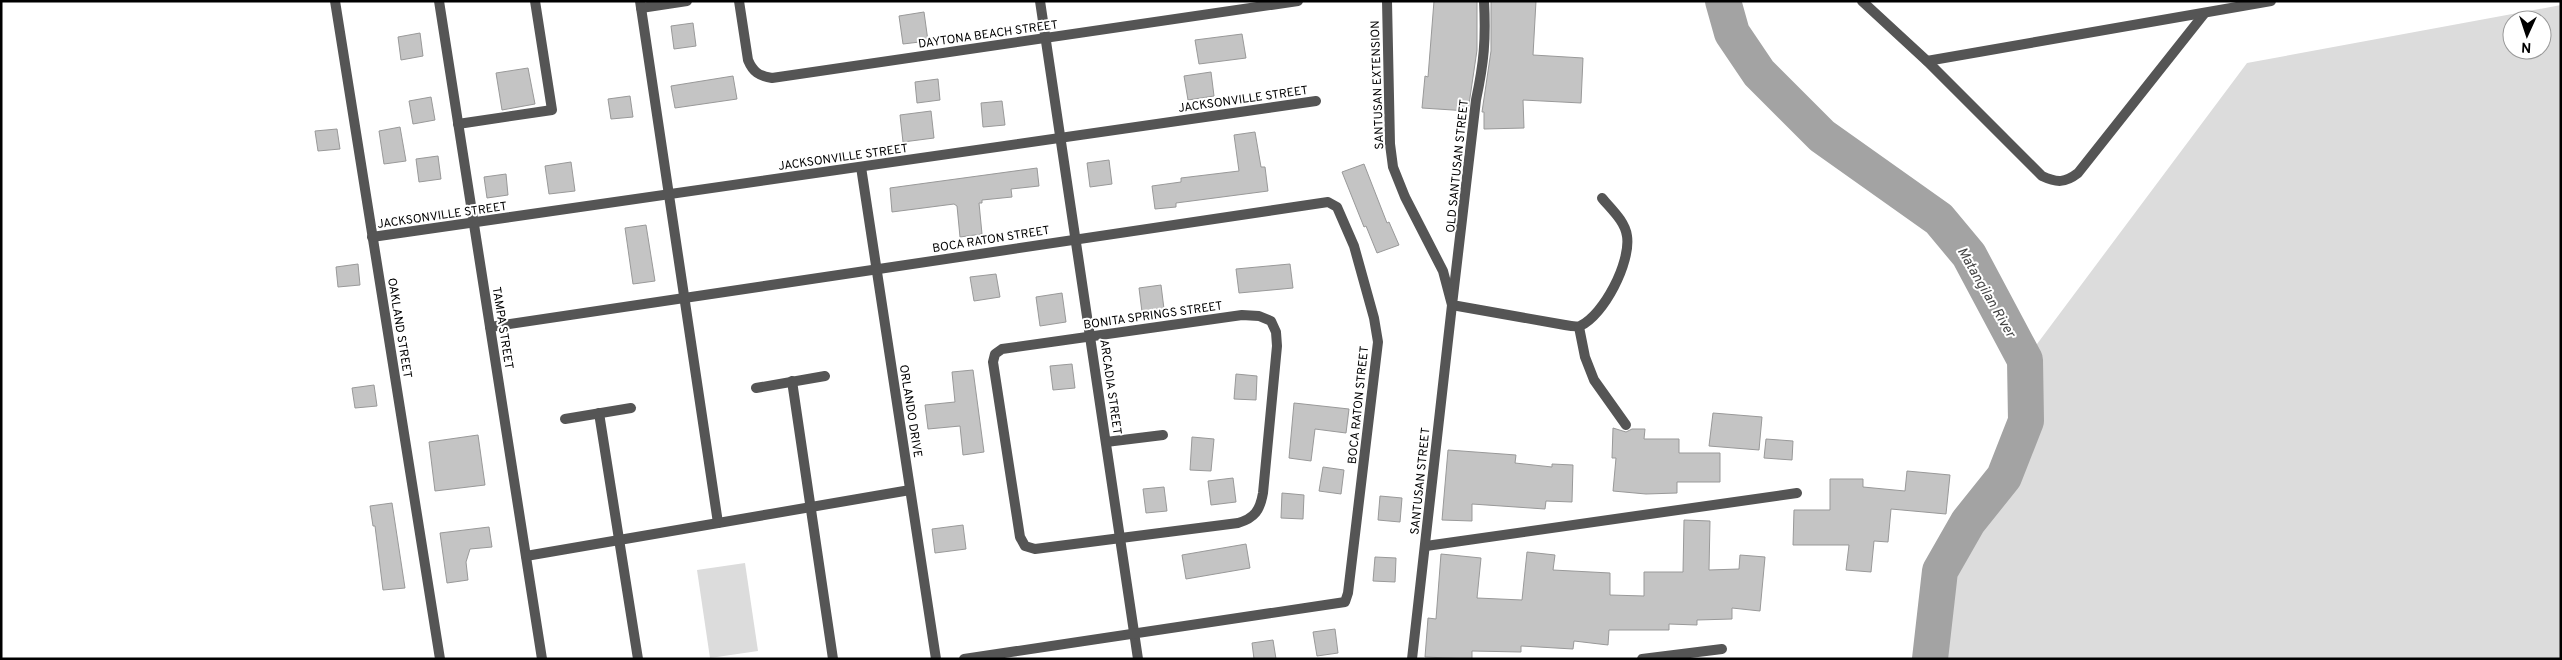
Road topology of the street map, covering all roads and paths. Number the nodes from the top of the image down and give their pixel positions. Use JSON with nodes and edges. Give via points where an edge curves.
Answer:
{"nodes":[{"id":1,"x":335,"y":1,"type":"edge"},
{"id":2,"x":439,"y":1,"type":"edge"},
{"id":3,"x":535,"y":1,"type":"edge"},
{"id":4,"x":687,"y":1,"type":"edge"},
{"id":5,"x":739,"y":1,"type":"edge"},
{"id":6,"x":1040,"y":1,"type":"edge"},
{"id":7,"x":1298,"y":1,"type":"edge"},
{"id":8,"x":1386,"y":1,"type":"edge"},
{"id":9,"x":1484,"y":1,"type":"edge"},
{"id":10,"x":1862,"y":1,"type":"edge"},
{"id":11,"x":2271,"y":1,"type":"edge"},
{"id":12,"x":641,"y":5,"type":"edge"},
{"id":13,"x":2204,"y":14,"type":"junction"},
{"id":14,"x":1047,"y":38,"type":"junction"},
{"id":15,"x":1927,"y":61,"type":"junction"},
{"id":16,"x":1316,"y":101,"type":"dead end"},
{"id":17,"x":458,"y":124,"type":"junction"},
{"id":18,"x":1062,"y":138,"type":"junction"},
{"id":19,"x":861,"y":167,"type":"junction"},
{"id":20,"x":669,"y":194,"type":"junction"},
{"id":21,"x":1602,"y":198,"type":"dead end"},
{"id":22,"x":473,"y":223,"type":"junction"},
{"id":23,"x":372,"y":238,"type":"junction"},
{"id":24,"x":1076,"y":239,"type":"junction"},
{"id":25,"x":876,"y":269,"type":"junction"},
{"id":26,"x":685,"y":298,"type":"junction"},
{"id":27,"x":1452,"y":305,"type":"junction"},
{"id":28,"x":1579,"y":326,"type":"junction"},
{"id":29,"x":490,"y":327,"type":"junction"},
{"id":30,"x":1090,"y":336,"type":"junction"},
{"id":31,"x":824,"y":376,"type":"dead end"},
{"id":32,"x":792,"y":382,"type":"junction"},
{"id":33,"x":756,"y":388,"type":"dead end"},
{"id":34,"x":631,"y":408,"type":"dead end"},
{"id":35,"x":598,"y":414,"type":"junction"},
{"id":36,"x":566,"y":419,"type":"dead end"},
{"id":37,"x":1626,"y":425,"type":"dead end"},
{"id":38,"x":1162,"y":434,"type":"dead end"},
{"id":39,"x":1106,"y":442,"type":"junction"},
{"id":40,"x":910,"y":490,"type":"junction"},
{"id":41,"x":1797,"y":493,"type":"dead end"},
{"id":42,"x":811,"y":507,"type":"junction"},
{"id":43,"x":718,"y":523,"type":"junction"},
{"id":44,"x":1120,"y":536,"type":"junction"},
{"id":45,"x":619,"y":540,"type":"junction"},
{"id":46,"x":1426,"y":546,"type":"junction"},
{"id":47,"x":526,"y":556,"type":"junction"},
{"id":48,"x":1134,"y":635,"type":"junction"},
{"id":49,"x":1722,"y":649,"type":"dead end"},
{"id":50,"x":440,"y":659,"type":"edge"},
{"id":51,"x":542,"y":659,"type":"edge"},
{"id":52,"x":638,"y":659,"type":"edge"},
{"id":53,"x":834,"y":659,"type":"edge"},
{"id":54,"x":936,"y":659,"type":"edge"},
{"id":55,"x":964,"y":659,"type":"edge"},
{"id":56,"x":1138,"y":659,"type":"edge"},
{"id":57,"x":1412,"y":659,"type":"edge"},
{"id":58,"x":1642,"y":659,"type":"edge"}],
"edges":[{"from":1,"to":23,"type":"street","name":"OAKLAND STREET"},
{"from":2,"to":17,"type":"street","name":"TAMPA STREET"},
{"from":3,"to":17,"type":"street","via":[[552,110]]},
{"from":4,"to":12,"type":"street"},
{"from":5,"to":14,"type":"street","name":"DAYTONA BEACH STREET","via":[[748,60],[752,69],[761,76],[785,76]]},
{"from":6,"to":14,"type":"street","name":"ARCADIA STREET"},
{"from":7,"to":14,"type":"street","name":"DAYTONA BEACH STREET"},
{"from":8,"to":27,"type":"street","name":"SANTUSAN EXTENSION","via":[[1393,167],[1443,271]]},
{"from":9,"to":27,"type":"street","name":"OLD SANTUSAN STREET","via":[[1486,46],[1481,87],[1476,100]]},
{"from":10,"to":15,"type":"street"},
{"from":11,"to":13,"type":"street"},
{"from":12,"to":20,"type":"street"},
{"from":13,"to":15,"type":"street"},
{"from":13,"to":15,"type":"street","via":[[2078,173],[2068,180],[2055,182],[2042,176]]},
{"from":14,"to":18,"type":"street","name":"ARCADIA STREET"},
{"from":16,"to":18,"type":"street","name":"JACKSONVILLE STREET"},
{"from":17,"to":22,"type":"street","name":"TAMPA STREET"},
{"from":18,"to":19,"type":"street","name":"JACKSONVILLE STREET"},
{"from":18,"to":24,"type":"street","name":"ARCADIA STREET"},
{"from":19,"to":20,"type":"street","name":"JACKSONVILLE STREET"},
{"from":19,"to":25,"type":"street","name":"ORLANDO DRIVE"},
{"from":20,"to":22,"type":"street","name":"JACKSONVILLE STREET"},
{"from":20,"to":26,"type":"street"},
{"from":21,"to":28,"type":"street","via":[[1625,229],[1625,259],[1602,307]]},
{"from":22,"to":23,"type":"street","name":"JACKSONVILLE STREET"},
{"from":22,"to":29,"type":"street","name":"TAMPA STREET"},
{"from":23,"to":50,"type":"street","name":"OAKLAND STREET"},
{"from":24,"to":25,"type":"street","name":"BOCA RATON STREET"},
{"from":24,"to":30,"type":"street","name":"ARCADIA STREET"},
{"from":24,"to":48,"type":"street","name":"BOCA RATON STREET","via":[[1328,202],[1337,208],[1354,246],[1378,342],[1345,602]]},
{"from":25,"to":26,"type":"street","name":"BOCA RATON STREET"},
{"from":25,"to":40,"type":"street","name":"ORLANDO DRIVE"},
{"from":26,"to":29,"type":"street","name":"BOCA RATON STREET"},
{"from":26,"to":43,"type":"street"},
{"from":27,"to":28,"type":"street"},
{"from":27,"to":46,"type":"street","name":"SANTUSAN STREET"},
{"from":28,"to":37,"type":"street","via":[[1585,357],[1594,380]]},
{"from":29,"to":47,"type":"street","name":"TAMPA STREET"},
{"from":30,"to":39,"type":"street","name":"ARCADIA STREET"},
{"from":30,"to":44,"type":"street","name":"BONITA SPRINGS STREET","via":[[1002,349],[995,354],[993,362],[1020,538],[1026,546],[1035,549]]},
{"from":30,"to":44,"type":"street","name":"BONITA SPRINGS STREET","via":[[1242,315],[1271,321],[1276,332],[1263,493],[1258,513],[1238,523]]},
{"from":31,"to":32,"type":"street"},
{"from":32,"to":33,"type":"street"},
{"from":32,"to":42,"type":"street"},
{"from":34,"to":35,"type":"street"},
{"from":35,"to":36,"type":"street"},
{"from":35,"to":45,"type":"street"},
{"from":38,"to":39,"type":"street"},
{"from":39,"to":44,"type":"street","name":"ARCADIA STREET"},
{"from":40,"to":42,"type":"street"},
{"from":40,"to":54,"type":"street","name":"ORLANDO DRIVE"},
{"from":41,"to":46,"type":"street"},
{"from":42,"to":43,"type":"street"},
{"from":42,"to":53,"type":"street"},
{"from":43,"to":45,"type":"street"},
{"from":44,"to":48,"type":"street","name":"ARCADIA STREET"},
{"from":45,"to":47,"type":"street"},
{"from":45,"to":52,"type":"street"},
{"from":46,"to":57,"type":"street","name":"SANTUSAN STREET"},
{"from":47,"to":51,"type":"street","name":"TAMPA STREET"},
{"from":48,"to":55,"type":"street","name":"BOCA RATON STREET"},
{"from":48,"to":56,"type":"street","name":"ARCADIA STREET"},
{"from":49,"to":58,"type":"street"}]}
